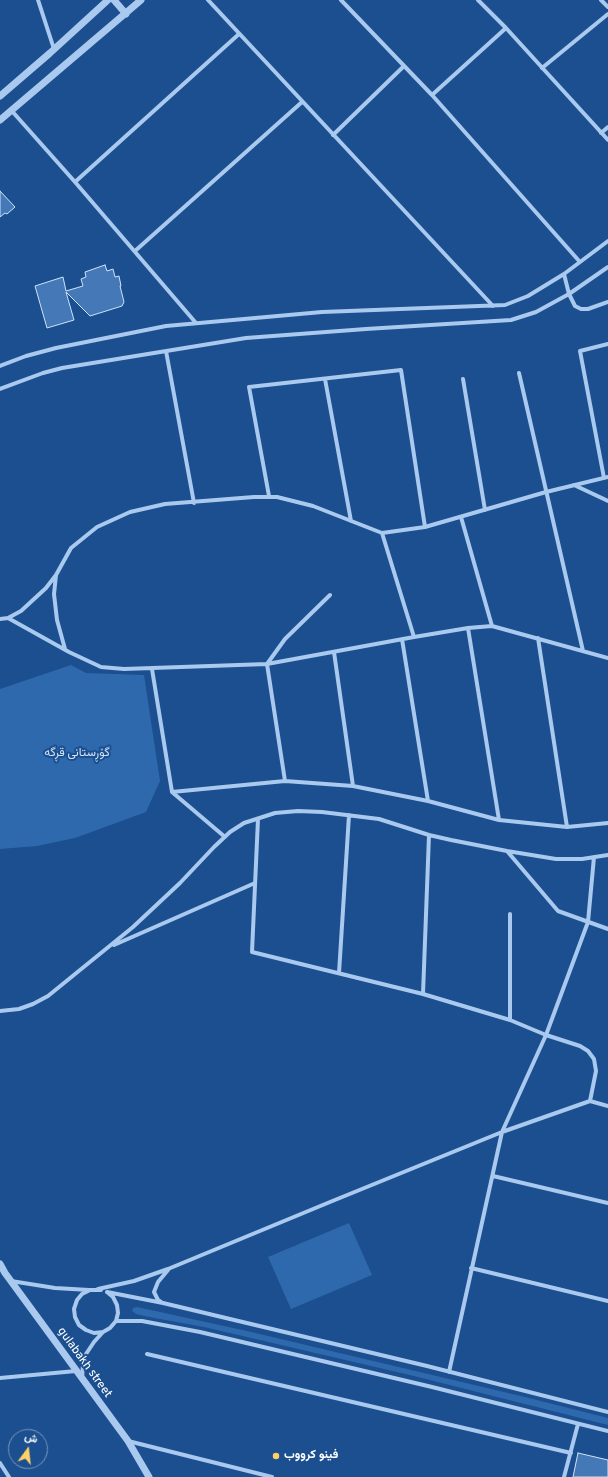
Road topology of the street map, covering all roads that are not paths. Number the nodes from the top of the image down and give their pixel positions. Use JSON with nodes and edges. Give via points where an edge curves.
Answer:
{"nodes":[{"id":1,"x":38,"y":0,"type":"edge"},
{"id":2,"x":108,"y":0,"type":"edge"},
{"id":3,"x":114,"y":0,"type":"edge"},
{"id":4,"x":141,"y":0,"type":"edge"},
{"id":5,"x":208,"y":0,"type":"edge"},
{"id":6,"x":341,"y":0,"type":"edge"},
{"id":7,"x":478,"y":0,"type":"edge"},
{"id":8,"x":601,"y":0,"type":"edge"},
{"id":9,"x":608,"y":7,"type":"edge"},
{"id":10,"x":126,"y":14,"type":"junction"},
{"id":11,"x":608,"y":14,"type":"edge"},
{"id":12,"x":506,"y":28,"type":"junction"},
{"id":13,"x":239,"y":34,"type":"junction"},
{"id":14,"x":54,"y":49,"type":"junction"},
{"id":15,"x":404,"y":66,"type":"junction"},
{"id":16,"x":542,"y":68,"type":"junction"},
{"id":17,"x":432,"y":95,"type":"junction"},
{"id":18,"x":0,"y":96,"type":"edge"},
{"id":19,"x":302,"y":102,"type":"junction"},
{"id":20,"x":11,"y":110,"type":"junction"},
{"id":21,"x":0,"y":120,"type":"edge"},
{"id":22,"x":608,"y":127,"type":"edge"},
{"id":23,"x":601,"y":132,"type":"junction"},
{"id":24,"x":333,"y":135,"type":"junction"},
{"id":25,"x":608,"y":140,"type":"edge"},
{"id":26,"x":75,"y":182,"type":"junction"},
{"id":27,"x":608,"y":241,"type":"edge"},
{"id":28,"x":136,"y":250,"type":"junction"},
{"id":29,"x":580,"y":262,"type":"junction"},
{"id":30,"x":608,"y":267,"type":"edge"},
{"id":31,"x":564,"y":274,"type":"junction"},
{"id":32,"x":569,"y":294,"type":"junction"},
{"id":33,"x":608,"y":302,"type":"edge"},
{"id":34,"x":493,"y":306,"type":"junction"},
{"id":35,"x":196,"y":323,"type":"junction"},
{"id":36,"x":608,"y":344,"type":"edge"},
{"id":37,"x":166,"y":351,"type":"junction"},
{"id":38,"x":0,"y":366,"type":"edge"},
{"id":39,"x":519,"y":373,"type":"dead end"},
{"id":40,"x":325,"y":379,"type":"junction"},
{"id":41,"x":463,"y":379,"type":"dead end"},
{"id":42,"x":0,"y":389,"type":"edge"},
{"id":43,"x":606,"y":478,"type":"edge"},
{"id":44,"x":574,"y":485,"type":"junction"},
{"id":45,"x":546,"y":492,"type":"junction"},
{"id":46,"x":269,"y":496,"type":"junction"},
{"id":47,"x":608,"y":501,"type":"edge"},
{"id":48,"x":194,"y":503,"type":"junction"},
{"id":49,"x":485,"y":510,"type":"junction"},
{"id":50,"x":461,"y":517,"type":"junction"},
{"id":51,"x":351,"y":521,"type":"junction"},
{"id":52,"x":425,"y":526,"type":"junction"},
{"id":53,"x":382,"y":533,"type":"junction"},
{"id":54,"x":56,"y":575,"type":"junction"},
{"id":55,"x":330,"y":595,"type":"dead end"},
{"id":56,"x":8,"y":618,"type":"junction"},
{"id":57,"x":0,"y":620,"type":"edge"},
{"id":58,"x":492,"y":626,"type":"junction"},
{"id":59,"x":468,"y":628,"type":"junction"},
{"id":60,"x":414,"y":637,"type":"junction"},
{"id":61,"x":538,"y":638,"type":"junction"},
{"id":62,"x":402,"y":639,"type":"junction"},
{"id":63,"x":64,"y":649,"type":"junction"},
{"id":64,"x":583,"y":651,"type":"junction"},
{"id":65,"x":334,"y":652,"type":"junction"},
{"id":66,"x":608,"y":658,"type":"edge"},
{"id":67,"x":266,"y":664,"type":"junction"},
{"id":68,"x":152,"y":669,"type":"junction"},
{"id":69,"x":285,"y":781,"type":"junction"},
{"id":70,"x":353,"y":786,"type":"junction"},
{"id":71,"x":172,"y":792,"type":"junction"},
{"id":72,"x":428,"y":801,"type":"junction"},
{"id":73,"x":349,"y":815,"type":"junction"},
{"id":74,"x":258,"y":818,"type":"junction"},
{"id":75,"x":499,"y":820,"type":"junction"},
{"id":76,"x":608,"y":822,"type":"edge"},
{"id":77,"x":566,"y":827,"type":"junction"},
{"id":78,"x":429,"y":835,"type":"junction"},
{"id":79,"x":225,"y":837,"type":"junction"},
{"id":80,"x":507,"y":851,"type":"junction"},
{"id":81,"x":608,"y":855,"type":"edge"},
{"id":82,"x":594,"y":857,"type":"junction"},
{"id":83,"x":255,"y":883,"type":"junction"},
{"id":84,"x":510,"y":914,"type":"dead end"},
{"id":85,"x":588,"y":922,"type":"junction"},
{"id":86,"x":608,"y":929,"type":"edge"},
{"id":87,"x":108,"y":948,"type":"junction"},
{"id":88,"x":339,"y":973,"type":"junction"},
{"id":89,"x":423,"y":994,"type":"junction"},
{"id":90,"x":0,"y":1011,"type":"edge"},
{"id":91,"x":510,"y":1020,"type":"junction"},
{"id":92,"x":546,"y":1035,"type":"junction"},
{"id":93,"x":590,"y":1101,"type":"junction"},
{"id":94,"x":608,"y":1106,"type":"edge"},
{"id":95,"x":502,"y":1132,"type":"junction"},
{"id":96,"x":493,"y":1176,"type":"junction"},
{"id":97,"x":608,"y":1203,"type":"edge"},
{"id":98,"x":0,"y":1264,"type":"edge"},
{"id":99,"x":471,"y":1268,"type":"junction"},
{"id":100,"x":168,"y":1270,"type":"junction"},
{"id":101,"x":11,"y":1281,"type":"junction"},
{"id":102,"x":98,"y":1289,"type":"junction"},
{"id":103,"x":90,"y":1290,"type":"junction"},
{"id":104,"x":107,"y":1292,"type":"junction"},
{"id":105,"x":608,"y":1301,"type":"edge"},
{"id":106,"x":163,"y":1303,"type":"junction"},
{"id":107,"x":116,"y":1321,"type":"junction"},
{"id":108,"x":103,"y":1332,"type":"junction"},
{"id":109,"x":147,"y":1354,"type":"dead end"},
{"id":110,"x":76,"y":1371,"type":"junction"},
{"id":111,"x":449,"y":1372,"type":"junction"},
{"id":112,"x":0,"y":1378,"type":"edge"},
{"id":113,"x":82,"y":1379,"type":"junction"},
{"id":114,"x":608,"y":1412,"type":"edge"},
{"id":115,"x":578,"y":1424,"type":"junction"},
{"id":116,"x":608,"y":1431,"type":"edge"},
{"id":117,"x":128,"y":1441,"type":"junction"},
{"id":118,"x":571,"y":1453,"type":"junction"},
{"id":119,"x":0,"y":1463,"type":"edge"},
{"id":120,"x":9,"y":1477,"type":"edge"},
{"id":121,"x":149,"y":1477,"type":"edge"},
{"id":122,"x":272,"y":1477,"type":"edge"},
{"id":123,"x":564,"y":1477,"type":"edge"}],
"edges":[{"from":1,"to":14,"type":"street"},
{"from":2,"to":14,"type":"street"},
{"from":3,"to":10,"type":"street"},
{"from":4,"to":10,"type":"street"},
{"from":5,"to":13,"type":"street"},
{"from":6,"to":15,"type":"street"},
{"from":7,"to":12,"type":"street"},
{"from":8,"to":9,"type":"street"},
{"from":10,"to":20,"type":"street"},
{"from":11,"to":16,"type":"street"},
{"from":12,"to":16,"type":"street"},
{"from":12,"to":17,"type":"street"},
{"from":13,"to":19,"type":"street"},
{"from":13,"to":26,"type":"street"},
{"from":14,"to":18,"type":"street"},
{"from":15,"to":17,"type":"street"},
{"from":15,"to":24,"type":"street"},
{"from":16,"to":23,"type":"street"},
{"from":17,"to":29,"type":"street"},
{"from":19,"to":24,"type":"street"},
{"from":19,"to":28,"type":"street"},
{"from":20,"to":21,"type":"street"},
{"from":20,"to":26,"type":"street"},
{"from":22,"to":23,"type":"street"},
{"from":23,"to":25,"type":"street"},
{"from":24,"to":34,"type":"street"},
{"from":26,"to":28,"type":"street"},
{"from":27,"to":29,"type":"street"},
{"from":28,"to":35,"type":"street"},
{"from":29,"to":31,"type":"street"},
{"from":30,"to":32,"type":"street"},
{"from":31,"to":32,"type":"street"},
{"from":31,"to":34,"type":"street","via":[[528,296],[505,305]]},
{"from":32,"to":33,"type":"street","via":[[575,306],[581,309]]},
{"from":32,"to":37,"type":"street","via":[[536,312],[511,320],[274,335]]},
{"from":34,"to":35,"type":"street","via":[[322,312]]},
{"from":35,"to":38,"type":"street","via":[[166,326],[56,348]]},
{"from":36,"to":43,"type":"street","via":[[580,350]]},
{"from":37,"to":42,"type":"street","via":[[62,368]]},
{"from":37,"to":48,"type":"street"},
{"from":39,"to":45,"type":"street"},
{"from":40,"to":46,"type":"street","via":[[249,387]]},
{"from":40,"to":51,"type":"street"},
{"from":40,"to":52,"type":"street","via":[[401,370]]},
{"from":41,"to":49,"type":"street"},
{"from":43,"to":44,"type":"street"},
{"from":44,"to":45,"type":"street"},
{"from":44,"to":47,"type":"street"},
{"from":45,"to":49,"type":"street"},
{"from":45,"to":64,"type":"street"},
{"from":46,"to":48,"type":"street"},
{"from":46,"to":51,"type":"street","via":[[313,506]]},
{"from":48,"to":54,"type":"street","via":[[165,504],[130,512],[97,527],[71,548]]},
{"from":49,"to":50,"type":"street"},
{"from":50,"to":52,"type":"street"},
{"from":50,"to":58,"type":"street"},
{"from":51,"to":53,"type":"street"},
{"from":52,"to":53,"type":"street"},
{"from":53,"to":60,"type":"street"},
{"from":54,"to":56,"type":"street","via":[[28,606]]},
{"from":54,"to":63,"type":"street","via":[[54,594]]},
{"from":55,"to":67,"type":"street","via":[[285,639]]},
{"from":56,"to":57,"type":"street"},
{"from":56,"to":63,"type":"street"},
{"from":58,"to":59,"type":"street"},
{"from":58,"to":61,"type":"street"},
{"from":59,"to":60,"type":"street"},
{"from":59,"to":75,"type":"street"},
{"from":60,"to":62,"type":"street"},
{"from":61,"to":64,"type":"street"},
{"from":61,"to":77,"type":"street"},
{"from":62,"to":65,"type":"street"},
{"from":62,"to":72,"type":"street"},
{"from":63,"to":68,"type":"street","via":[[101,667]]},
{"from":64,"to":66,"type":"street"},
{"from":65,"to":67,"type":"street"},
{"from":65,"to":70,"type":"street"},
{"from":67,"to":68,"type":"street"},
{"from":67,"to":69,"type":"street"},
{"from":68,"to":71,"type":"street"},
{"from":69,"to":70,"type":"street"},
{"from":69,"to":71,"type":"street"},
{"from":70,"to":72,"type":"street"},
{"from":71,"to":79,"type":"street"},
{"from":72,"to":75,"type":"street"},
{"from":73,"to":74,"type":"street","via":[[298,811]]},
{"from":73,"to":78,"type":"street","via":[[379,819]]},
{"from":73,"to":88,"type":"street"},
{"from":74,"to":79,"type":"street","via":[[244,823]]},
{"from":74,"to":83,"type":"street"},
{"from":75,"to":77,"type":"street"},
{"from":76,"to":77,"type":"street"},
{"from":78,"to":80,"type":"street"},
{"from":78,"to":89,"type":"street"},
{"from":79,"to":87,"type":"street","via":[[170,893]]},
{"from":80,"to":82,"type":"street","via":[[565,859]]},
{"from":80,"to":85,"type":"street","via":[[558,910]]},
{"from":81,"to":82,"type":"street"},
{"from":82,"to":85,"type":"street"},
{"from":83,"to":87,"type":"street"},
{"from":83,"to":88,"type":"street","via":[[252,952]]},
{"from":84,"to":91,"type":"street"},
{"from":85,"to":86,"type":"street"},
{"from":85,"to":92,"type":"street"},
{"from":87,"to":90,"type":"street","via":[[48,996],[19,1009]]},
{"from":88,"to":89,"type":"street"},
{"from":89,"to":91,"type":"street"},
{"from":91,"to":92,"type":"street"},
{"from":92,"to":93,"type":"street","via":[[580,1046],[594,1059],[596,1071]]},
{"from":92,"to":95,"type":"street"},
{"from":93,"to":94,"type":"street"},
{"from":93,"to":95,"type":"street"},
{"from":95,"to":96,"type":"street"},
{"from":95,"to":100,"type":"street"},
{"from":96,"to":97,"type":"street"},
{"from":96,"to":99,"type":"street"},
{"from":98,"to":101,"type":"street","name":"gulabakh street"},
{"from":99,"to":105,"type":"street"},
{"from":99,"to":111,"type":"street"},
{"from":100,"to":102,"type":"street"},
{"from":100,"to":106,"type":"street","via":[[154,1292]]},
{"from":101,"to":103,"type":"street"},
{"from":101,"to":110,"type":"street","name":"gulabakh street"},
{"from":102,"to":103,"type":"street"},
{"from":102,"to":104,"type":"street"},
{"from":103,"to":108,"type":"street","via":[[77,1300],[75,1317],[79,1325],[86,1330],[94,1333]]},
{"from":104,"to":106,"type":"street"},
{"from":104,"to":107,"type":"street","via":[[117,1305]]},
{"from":106,"to":111,"type":"street"},
{"from":107,"to":108,"type":"street"},
{"from":107,"to":115,"type":"street","via":[[142,1321],[200,1332]]},
{"from":108,"to":113,"type":"street","via":[[86,1354]]},
{"from":109,"to":118,"type":"street"},
{"from":110,"to":112,"type":"street"},
{"from":110,"to":113,"type":"street","name":"gulabakh street"},
{"from":111,"to":114,"type":"street"},
{"from":113,"to":117,"type":"street","name":"gulabakh street"},
{"from":115,"to":116,"type":"street"},
{"from":115,"to":118,"type":"street"},
{"from":117,"to":121,"type":"street","name":"gulabakh street"},
{"from":117,"to":122,"type":"street"},
{"from":118,"to":123,"type":"street"},
{"from":119,"to":120,"type":"street"}]}
